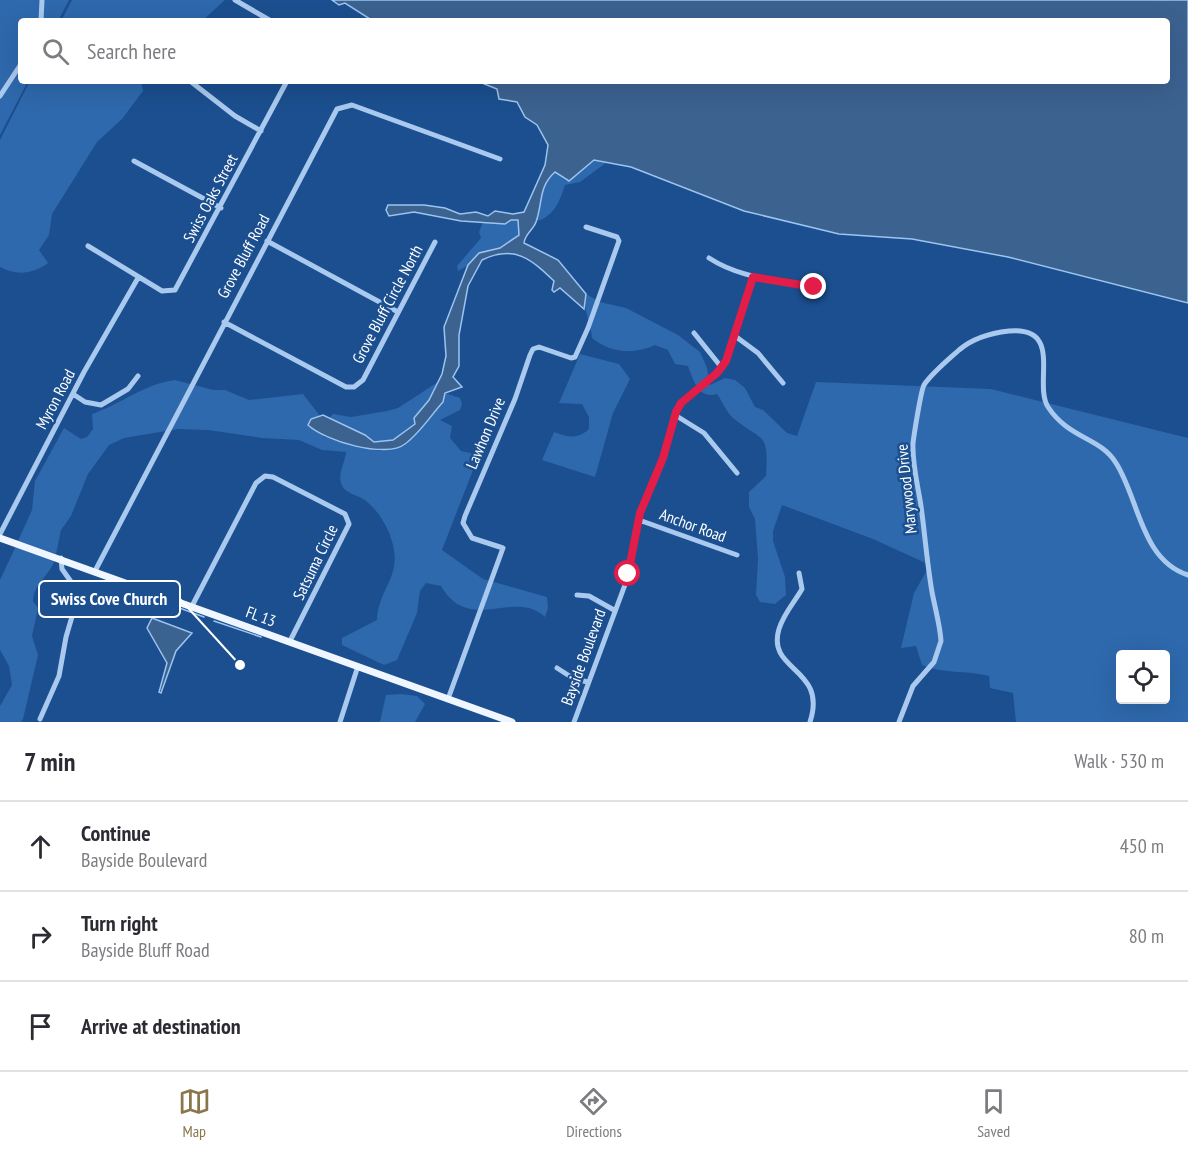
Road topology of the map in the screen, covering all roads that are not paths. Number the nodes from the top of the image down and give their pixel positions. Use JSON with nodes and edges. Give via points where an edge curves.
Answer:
{"nodes":[{"id":1,"x":42,"y":0,"type":"edge"},
{"id":2,"x":235,"y":0,"type":"edge"},
{"id":3,"x":41,"y":18,"type":"edge"},
{"id":4,"x":266,"y":18,"type":"edge"},
{"id":5,"x":18,"y":69,"type":"edge"},
{"id":6,"x":194,"y":84,"type":"edge"},
{"id":7,"x":285,"y":84,"type":"edge"},
{"id":8,"x":0,"y":96,"type":"edge"},
{"id":9,"x":261,"y":131,"type":"junction"},
{"id":10,"x":500,"y":159,"type":"dead end"},
{"id":11,"x":134,"y":161,"type":"dead end"},
{"id":12,"x":220,"y":208,"type":"junction"},
{"id":13,"x":586,"y":227,"type":"dead end"},
{"id":14,"x":267,"y":241,"type":"junction"},
{"id":15,"x":435,"y":242,"type":"dead end"},
{"id":16,"x":88,"y":246,"type":"dead end"},
{"id":17,"x":709,"y":258,"type":"dead end"},
{"id":18,"x":753,"y":277,"type":"junction"},
{"id":19,"x":138,"y":278,"type":"junction"},
{"id":20,"x":823,"y":285,"type":"dead end"},
{"id":21,"x":398,"y":312,"type":"junction"},
{"id":22,"x":224,"y":322,"type":"junction"},
{"id":23,"x":694,"y":333,"type":"dead end"},
{"id":24,"x":735,"y":336,"type":"junction"},
{"id":25,"x":722,"y":368,"type":"junction"},
{"id":26,"x":138,"y":376,"type":"dead end"},
{"id":27,"x":783,"y":383,"type":"dead end"},
{"id":28,"x":73,"y":394,"type":"junction"},
{"id":29,"x":675,"y":415,"type":"junction"},
{"id":30,"x":736,"y":473,"type":"dead end"},
{"id":31,"x":639,"y":520,"type":"junction"},
{"id":32,"x":0,"y":536,"type":"edge"},
{"id":33,"x":737,"y":555,"type":"dead end"},
{"id":34,"x":61,"y":558,"type":"junction"},
{"id":35,"x":95,"y":571,"type":"junction"},
{"id":36,"x":799,"y":573,"type":"dead end"},
{"id":37,"x":1188,"y":575,"type":"edge"},
{"id":38,"x":577,"y":595,"type":"dead end"},
{"id":39,"x":192,"y":606,"type":"junction"},
{"id":40,"x":614,"y":610,"type":"junction"},
{"id":41,"x":290,"y":641,"type":"junction"},
{"id":42,"x":357,"y":666,"type":"junction"},
{"id":43,"x":557,"y":668,"type":"dead end"},
{"id":44,"x":587,"y":682,"type":"junction"},
{"id":45,"x":448,"y":699,"type":"junction"},
{"id":46,"x":40,"y":719,"type":"dead end"},
{"id":47,"x":339,"y":722,"type":"edge"},
{"id":48,"x":512,"y":722,"type":"edge"},
{"id":49,"x":574,"y":722,"type":"edge"},
{"id":50,"x":810,"y":722,"type":"edge"},
{"id":51,"x":899,"y":722,"type":"edge"}],
"edges":[{"from":1,"to":3,"type":"street"},
{"from":2,"to":4,"type":"street"},
{"from":5,"to":8,"type":"street"},
{"from":6,"to":9,"type":"street"},
{"from":7,"to":9,"type":"street","name":"Swiss Oaks Street"},
{"from":9,"to":12,"type":"street","name":"Swiss Oaks Street"},
{"from":10,"to":14,"type":"street","name":"Grove Bluff Road","via":[[352,105],[342,106],[320,138]]},
{"from":11,"to":12,"type":"street"},
{"from":12,"to":19,"type":"street","name":"Swiss Oaks Street","via":[[175,290],[164,292]]},
{"from":13,"to":45,"type":"street","name":"Lawhon Drive","via":[[619,241],[574,357],[539,346],[532,351],[465,516],[463,523],[472,538],[504,548]]},
{"from":14,"to":21,"type":"street"},
{"from":14,"to":22,"type":"street","name":"Grove Bluff Road"},
{"from":15,"to":21,"type":"street","name":"Grove Bluff Circle North"},
{"from":16,"to":19,"type":"street"},
{"from":17,"to":18,"type":"street"},
{"from":18,"to":20,"type":"street","via":[[814,287]]},
{"from":18,"to":24,"type":"street","name":"Bayside Boulevard"},
{"from":19,"to":28,"type":"street","name":"Myron Road"},
{"from":21,"to":22,"type":"street","name":"Grove Bluff Circle North","via":[[363,380],[346,387]]},
{"from":22,"to":35,"type":"street","name":"Grove Bluff Road"},
{"from":23,"to":25,"type":"street"},
{"from":24,"to":25,"type":"street","name":"Bayside Boulevard"},
{"from":24,"to":27,"type":"street","via":[[758,353]]},
{"from":25,"to":29,"type":"street","name":"Bayside Boulevard","via":[[681,403]]},
{"from":26,"to":28,"type":"street","via":[[128,389],[101,405],[85,402]]},
{"from":28,"to":32,"type":"street","name":"Myron Road"},
{"from":29,"to":30,"type":"street","via":[[704,433]]},
{"from":29,"to":31,"type":"street","name":"Bayside Boulevard"},
{"from":31,"to":33,"type":"street","name":"Anchor Road"},
{"from":31,"to":40,"type":"street","name":"Bayside Boulevard","via":[[628,574]]},
{"from":32,"to":34,"type":"main road","name":"FL 13"},
{"from":34,"to":35,"type":"main road","name":"FL 13"},
{"from":34,"to":46,"type":"street","via":[[62,569],[79,594],[59,676]]},
{"from":35,"to":39,"type":"main road","name":"FL 13"},
{"from":36,"to":50,"type":"street","via":[[802,589],[789,604],[777,640],[781,656],[812,690]]},
{"from":37,"to":51,"type":"street","name":"Marywood Drive","via":[[1171,566],[1147,534],[1113,458],[1070,430],[1048,406],[1042,385],[1045,356],[1037,341],[1026,333],[1013,331],[973,341],[948,360],[926,383],[921,395],[914,455],[941,641],[932,666],[913,686]]},
{"from":38,"to":40,"type":"street","via":[[589,596]]},
{"from":39,"to":41,"type":"main road","name":"FL 13"},
{"from":39,"to":41,"type":"street","name":"Satsuma Circle","via":[[256,483],[266,476],[273,477],[345,514],[349,524]]},
{"from":40,"to":44,"type":"street","name":"Bayside Boulevard"},
{"from":41,"to":42,"type":"main road","name":"FL 13"},
{"from":42,"to":45,"type":"main road","name":"FL 13"},
{"from":42,"to":47,"type":"street"},
{"from":43,"to":44,"type":"street"},
{"from":44,"to":49,"type":"street","name":"Bayside Boulevard"},
{"from":45,"to":48,"type":"main road","name":"FL 13"}]}
